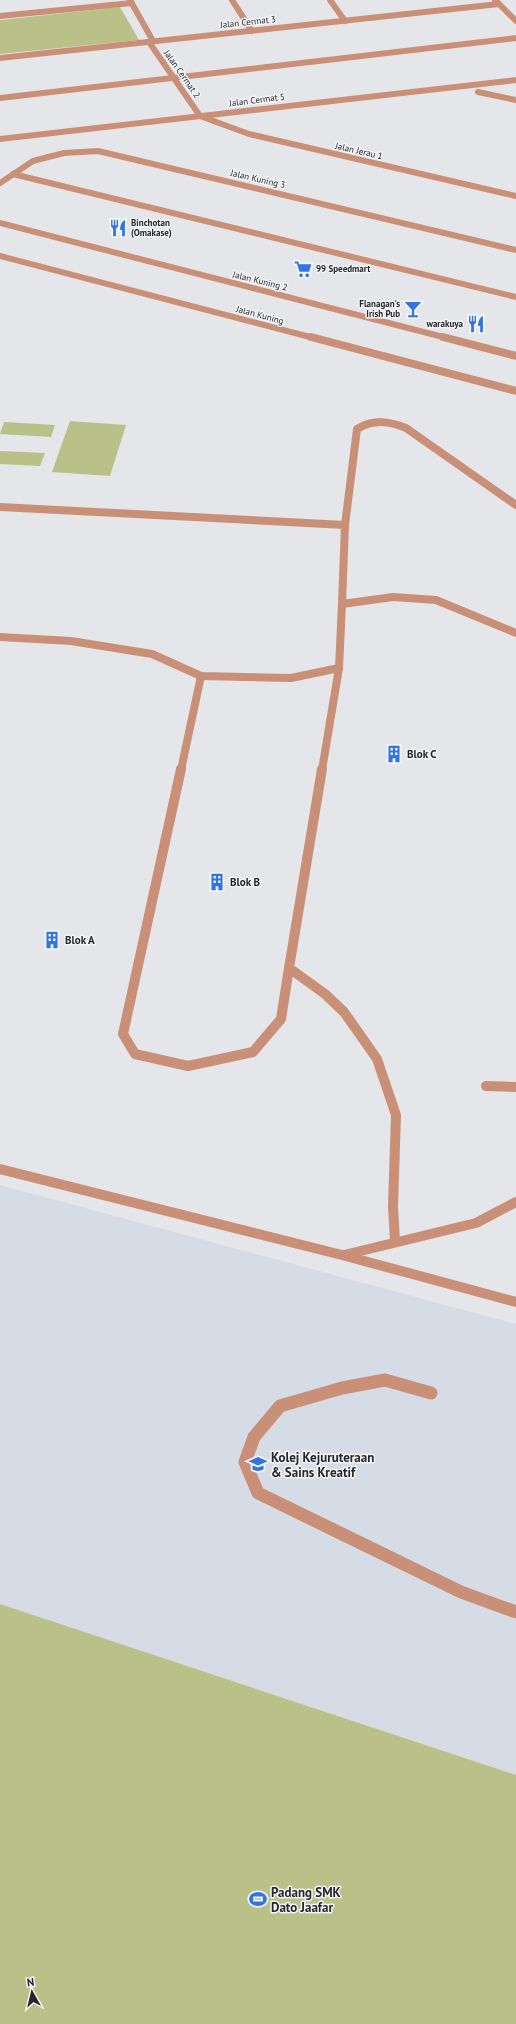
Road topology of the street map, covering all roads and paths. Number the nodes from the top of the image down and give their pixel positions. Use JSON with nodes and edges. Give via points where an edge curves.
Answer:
{"nodes":[{"id":1,"x":232,"y":0,"type":"edge"},
{"id":2,"x":330,"y":0,"type":"edge"},
{"id":3,"x":131,"y":2,"type":"edge"},
{"id":4,"x":497,"y":2,"type":"edge"},
{"id":5,"x":0,"y":16,"type":"edge"},
{"id":6,"x":345,"y":21,"type":"junction"},
{"id":7,"x":516,"y":21,"type":"edge"},
{"id":8,"x":252,"y":31,"type":"junction"},
{"id":9,"x":516,"y":38,"type":"edge"},
{"id":10,"x":151,"y":41,"type":"junction"},
{"id":11,"x":0,"y":58,"type":"edge"},
{"id":12,"x":174,"y":78,"type":"junction"},
{"id":13,"x":516,"y":80,"type":"edge"},
{"id":14,"x":478,"y":92,"type":"dead end"},
{"id":15,"x":0,"y":98,"type":"edge"},
{"id":16,"x":516,"y":100,"type":"edge"},
{"id":17,"x":200,"y":116,"type":"junction"},
{"id":18,"x":0,"y":138,"type":"edge"},
{"id":19,"x":13,"y":174,"type":"junction"},
{"id":20,"x":0,"y":183,"type":"edge"},
{"id":21,"x":516,"y":196,"type":"edge"},
{"id":22,"x":0,"y":223,"type":"edge"},
{"id":23,"x":516,"y":250,"type":"edge"},
{"id":24,"x":0,"y":256,"type":"edge"},
{"id":25,"x":516,"y":298,"type":"edge"},
{"id":26,"x":516,"y":356,"type":"edge"},
{"id":27,"x":516,"y":391,"type":"edge"},
{"id":28,"x":516,"y":505,"type":"edge"},
{"id":29,"x":0,"y":507,"type":"edge"},
{"id":30,"x":345,"y":525,"type":"junction"},
{"id":31,"x":342,"y":604,"type":"junction"},
{"id":32,"x":516,"y":633,"type":"edge"},
{"id":33,"x":0,"y":637,"type":"edge"},
{"id":34,"x":339,"y":668,"type":"junction"},
{"id":35,"x":201,"y":676,"type":"junction"},
{"id":36,"x":289,"y":968,"type":"junction"},
{"id":37,"x":486,"y":1086,"type":"dead end"},
{"id":38,"x":516,"y":1087,"type":"edge"},
{"id":39,"x":0,"y":1169,"type":"edge"},
{"id":40,"x":516,"y":1202,"type":"edge"},
{"id":41,"x":394,"y":1242,"type":"junction"},
{"id":42,"x":342,"y":1255,"type":"junction"},
{"id":43,"x":516,"y":1302,"type":"edge"},
{"id":44,"x":431,"y":1393,"type":"dead end"},
{"id":45,"x":516,"y":1612,"type":"edge"}],
"edges":[{"from":1,"to":8,"type":"street"},
{"from":2,"to":6,"type":"street"},
{"from":3,"to":5,"type":"street"},
{"from":3,"to":10,"type":"street","name":"Jalan Cermat 2"},
{"from":4,"to":6,"type":"street","name":"Jalan Cermat 3"},
{"from":4,"to":7,"type":"street"},
{"from":6,"to":8,"type":"street","name":"Jalan Cermat 3"},
{"from":8,"to":10,"type":"street","name":"Jalan Cermat 3"},
{"from":9,"to":12,"type":"street"},
{"from":10,"to":11,"type":"street","name":"Jalan Cermat 3"},
{"from":10,"to":12,"type":"street","name":"Jalan Cermat 2"},
{"from":12,"to":15,"type":"street"},
{"from":12,"to":17,"type":"street","name":"Jalan Cermat 2"},
{"from":13,"to":17,"type":"street","name":"Jalan Cermat 5"},
{"from":14,"to":16,"type":"street"},
{"from":17,"to":18,"type":"street","name":"Jalan Cermat 5"},
{"from":17,"to":21,"type":"street","name":"Jalan Jerau 1","via":[[249,134]]},
{"from":19,"to":20,"type":"street","name":"Jalan Kuning 3"},
{"from":19,"to":23,"type":"street","name":"Jalan Kuning 3","via":[[33,161],[64,153],[98,151]]},
{"from":19,"to":25,"type":"street"},
{"from":22,"to":26,"type":"street","name":"Jalan Kuning 2"},
{"from":24,"to":27,"type":"street","name":"Jalan Kuning"},
{"from":28,"to":30,"type":"street","via":[[406,428],[394,422],[382,421],[366,423],[357,429]]},
{"from":29,"to":30,"type":"street"},
{"from":30,"to":31,"type":"street"},
{"from":31,"to":32,"type":"street","via":[[393,597],[436,600]]},
{"from":31,"to":34,"type":"street"},
{"from":33,"to":35,"type":"street","via":[[71,641],[152,654]]},
{"from":34,"to":35,"type":"street","via":[[290,678]]},
{"from":34,"to":36,"type":"street"},
{"from":35,"to":36,"type":"street","via":[[123,1034],[135,1054],[188,1066],[253,1052],[281,1019]]},
{"from":36,"to":41,"type":"street","via":[[325,994],[344,1012],[377,1059],[396,1115]]},
{"from":37,"to":38,"type":"street"},
{"from":39,"to":42,"type":"street"},
{"from":40,"to":41,"type":"street","via":[[476,1223]]},
{"from":41,"to":42,"type":"street"},
{"from":42,"to":43,"type":"street"},
{"from":44,"to":45,"type":"street","via":[[385,1380],[342,1388],[280,1406],[254,1437],[245,1462],[258,1493],[461,1592]]}]}
